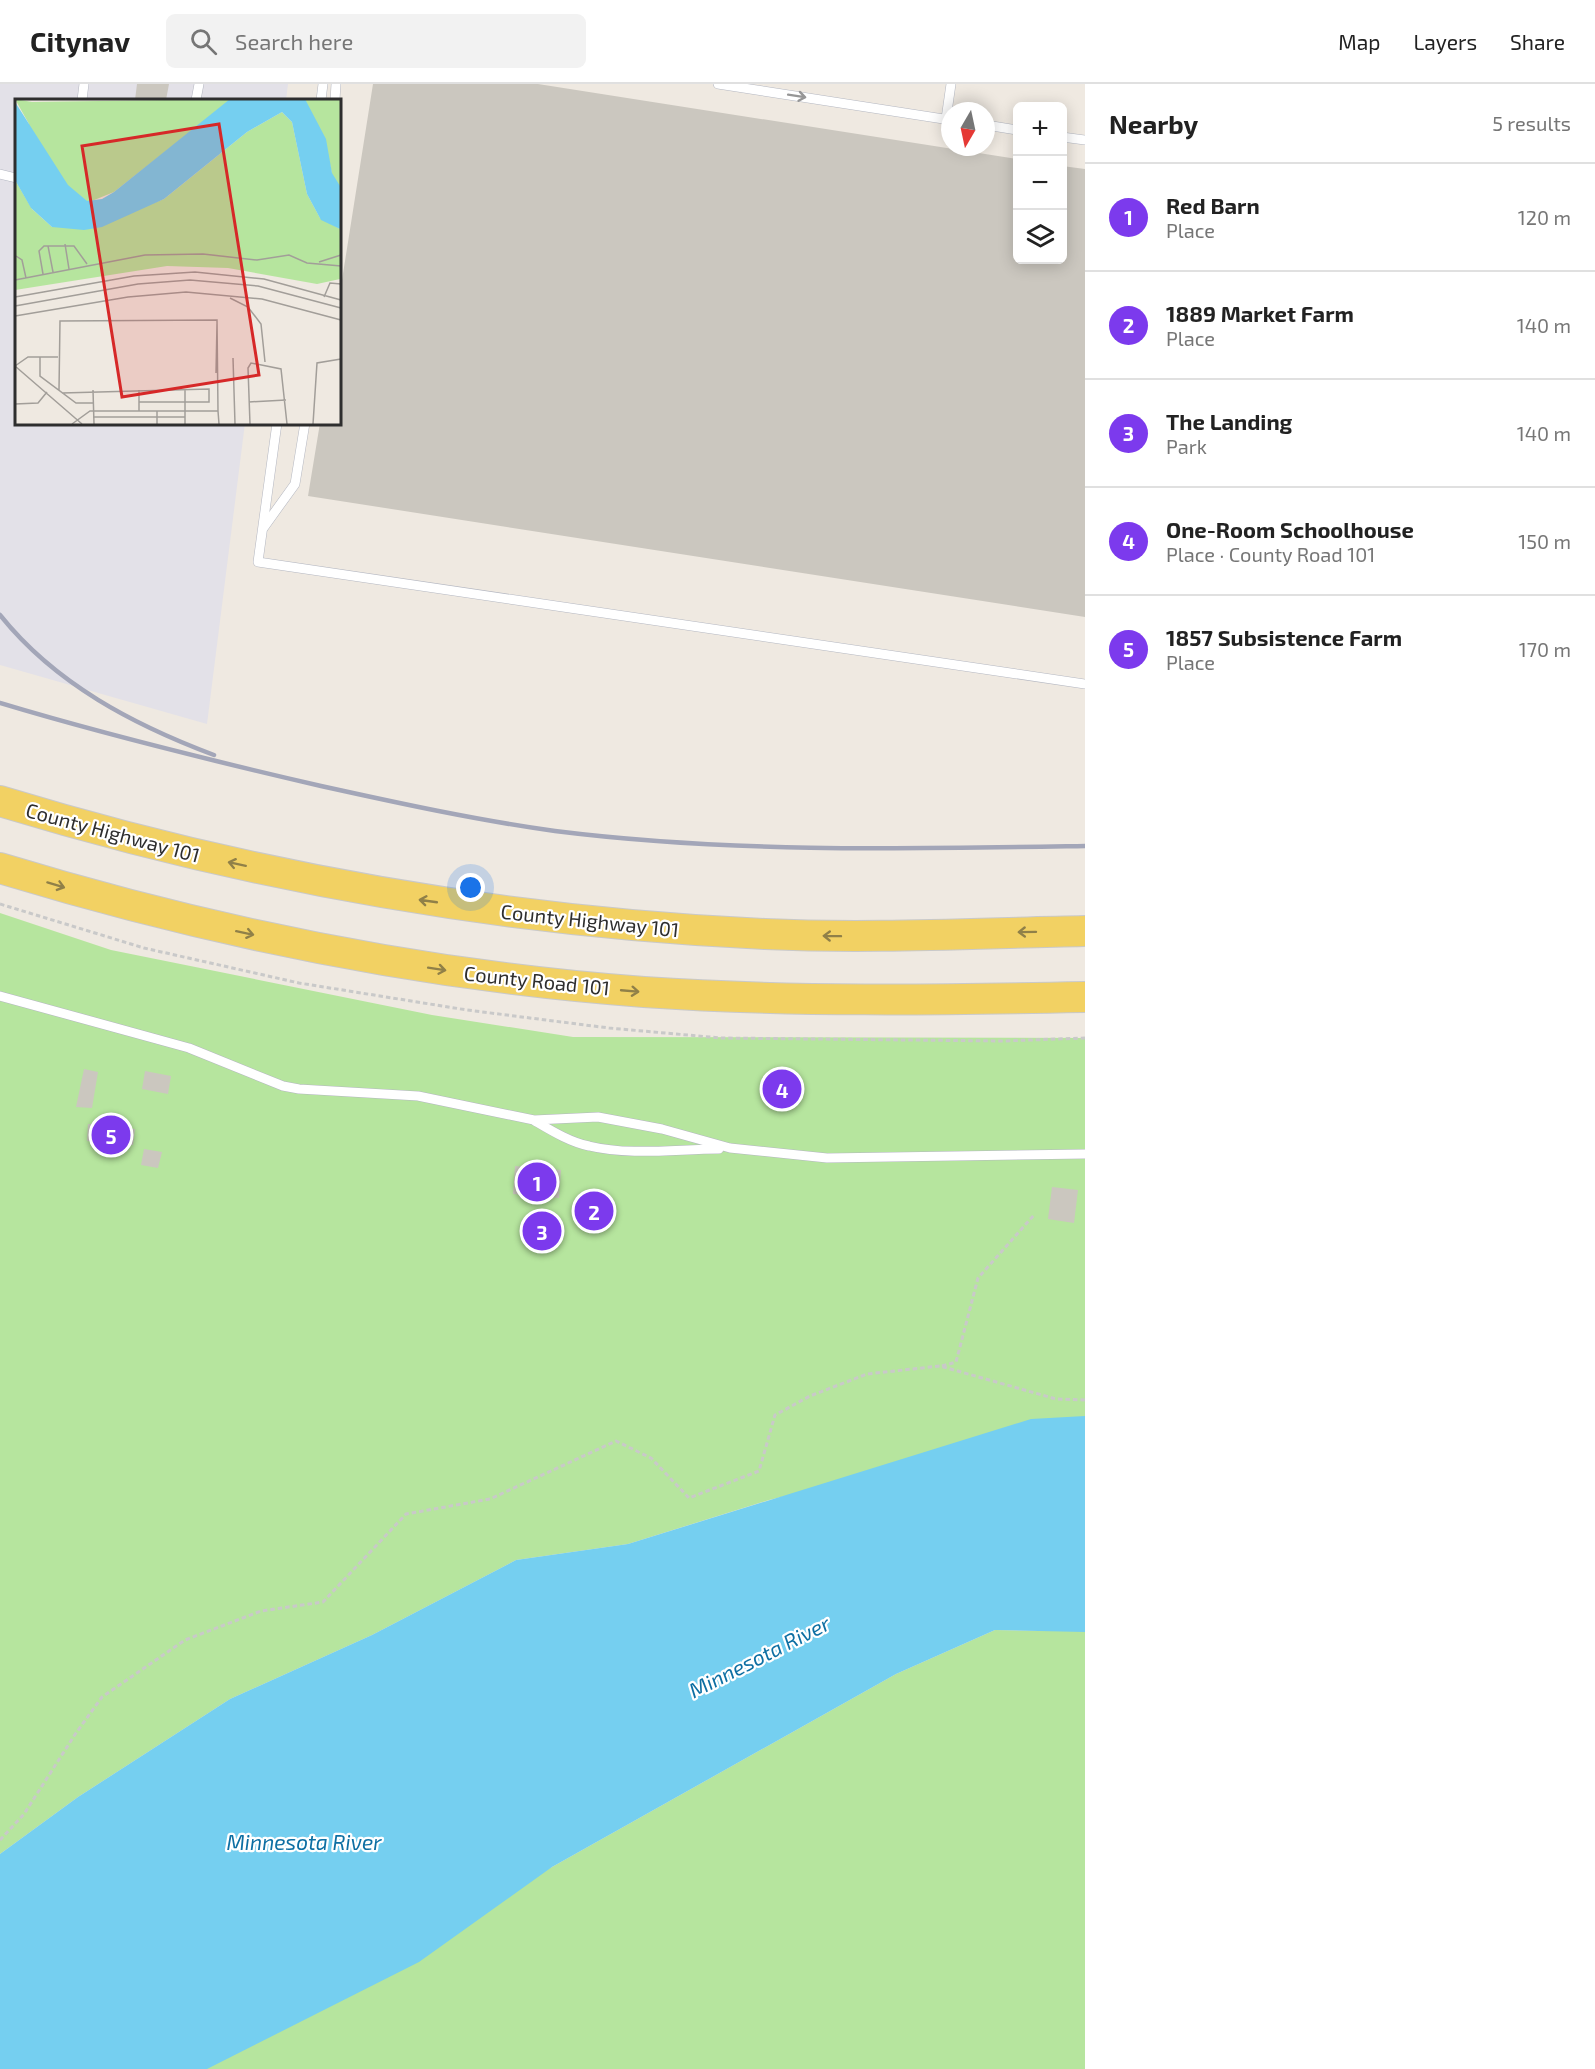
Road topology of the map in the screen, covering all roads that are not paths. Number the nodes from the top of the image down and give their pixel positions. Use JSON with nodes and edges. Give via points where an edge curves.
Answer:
{"nodes":[{"id":1,"x":84,"y":84,"type":"edge"},
{"id":2,"x":199,"y":84,"type":"edge"},
{"id":3,"x":323,"y":84,"type":"edge"},
{"id":4,"x":336,"y":84,"type":"edge"},
{"id":5,"x":718,"y":84,"type":"edge"},
{"id":6,"x":951,"y":84,"type":"edge"},
{"id":7,"x":82,"y":99,"type":"edge"},
{"id":8,"x":196,"y":99,"type":"edge"},
{"id":9,"x":321,"y":99,"type":"edge"},
{"id":10,"x":335,"y":99,"type":"edge"},
{"id":11,"x":949,"y":102,"type":"edge"},
{"id":12,"x":941,"y":118,"type":"edge"},
{"id":13,"x":995,"y":126,"type":"edge"},
{"id":14,"x":1013,"y":129,"type":"edge"},
{"id":15,"x":1067,"y":138,"type":"edge"},
{"id":16,"x":1085,"y":140,"type":"edge"},
{"id":17,"x":0,"y":174,"type":"edge"},
{"id":18,"x":15,"y":178,"type":"edge"},
{"id":19,"x":277,"y":424,"type":"edge"},
{"id":20,"x":305,"y":424,"type":"edge"},
{"id":21,"x":263,"y":530,"type":"junction"},
{"id":22,"x":1085,"y":684,"type":"edge"},
{"id":23,"x":0,"y":801,"type":"edge"},
{"id":24,"x":0,"y":868,"type":"edge"},
{"id":25,"x":1085,"y":931,"type":"edge"},
{"id":26,"x":0,"y":996,"type":"edge"},
{"id":27,"x":1085,"y":997,"type":"edge"},
{"id":28,"x":534,"y":1120,"type":"junction"},
{"id":29,"x":730,"y":1149,"type":"junction"},
{"id":30,"x":1085,"y":1154,"type":"edge"}],
"edges":[{"from":1,"to":7,"type":"lane"},
{"from":2,"to":8,"type":"lane"},
{"from":3,"to":9,"type":"lane"},
{"from":4,"to":10,"type":"lane"},
{"from":5,"to":12,"type":"lane","one_way":true},
{"from":6,"to":11,"type":"lane"},
{"from":13,"to":14,"type":"lane"},
{"from":15,"to":16,"type":"lane"},
{"from":17,"to":18,"type":"lane"},
{"from":19,"to":21,"type":"lane"},
{"from":20,"to":21,"type":"lane","via":[[295,484]]},
{"from":21,"to":22,"type":"lane","via":[[258,562]]},
{"from":25,"to":23,"type":"main road","name":"County Highway 101","one_way":true,"via":[[767,934],[514,913],[414,899],[275,872],[126,837]]},
{"from":24,"to":27,"type":"main road","name":"County Road 101","one_way":true,"via":[[101,899],[289,943],[548,983],[643,992],[828,1000]]},
{"from":26,"to":28,"type":"lane","via":[[189,1048],[283,1086],[418,1096]]},
{"from":28,"to":29,"type":"lane","via":[[598,1117],[653,1126]]},
{"from":28,"to":29,"type":"lane","via":[[587,1146],[607,1150]]},
{"from":29,"to":30,"type":"lane","via":[[827,1158]]}]}
